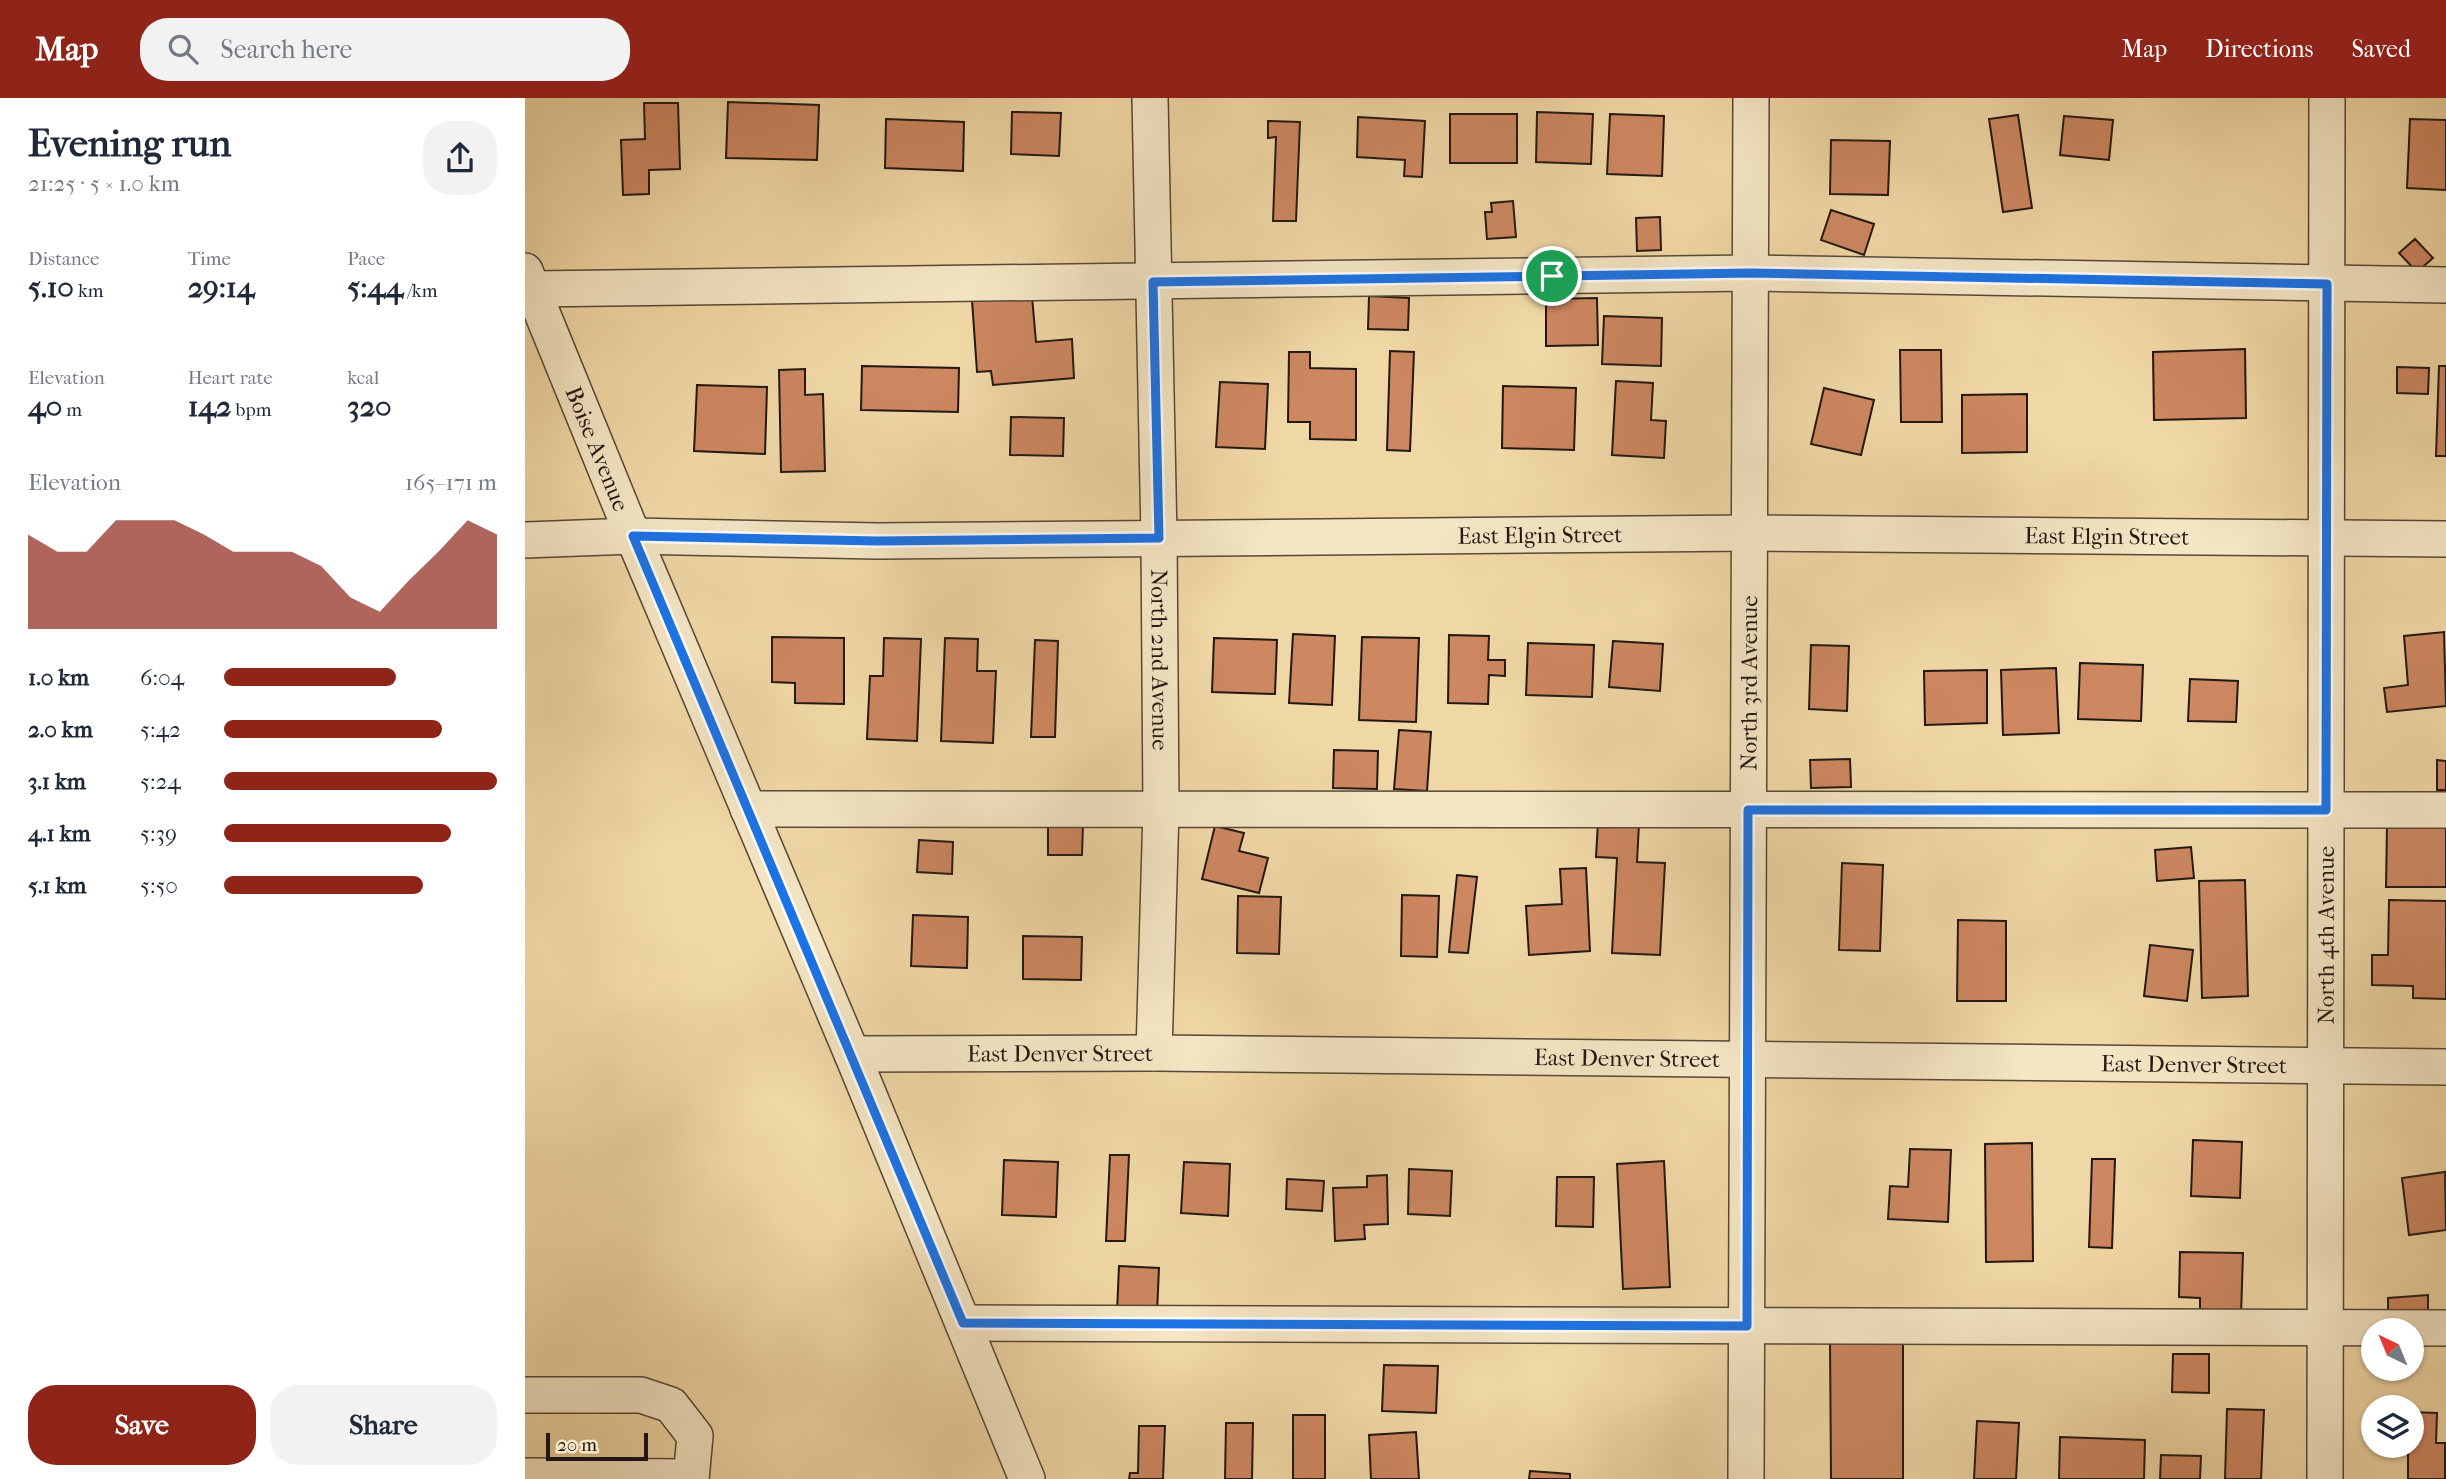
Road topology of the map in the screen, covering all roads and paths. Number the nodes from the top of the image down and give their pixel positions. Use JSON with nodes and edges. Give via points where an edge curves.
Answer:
{"nodes":[{"id":1,"x":1150,"y":98,"type":"edge"},
{"id":2,"x":1751,"y":98,"type":"edge"},
{"id":3,"x":2327,"y":98,"type":"edge"},
{"id":4,"x":1751,"y":273,"type":"junction"},
{"id":5,"x":529,"y":280,"type":"edge"},
{"id":6,"x":1153,"y":282,"type":"junction"},
{"id":7,"x":2327,"y":284,"type":"junction"},
{"id":8,"x":2446,"y":285,"type":"edge"},
{"id":9,"x":1751,"y":533,"type":"junction"},
{"id":10,"x":633,"y":536,"type":"junction"},
{"id":11,"x":1159,"y":538,"type":"junction"},
{"id":12,"x":2326,"y":538,"type":"junction"},
{"id":13,"x":2446,"y":539,"type":"edge"},
{"id":14,"x":525,"y":540,"type":"edge"},
{"id":15,"x":748,"y":809,"type":"junction"},
{"id":16,"x":1161,"y":809,"type":"junction"},
{"id":17,"x":1748,"y":810,"type":"junction"},
{"id":18,"x":2326,"y":810,"type":"junction"},
{"id":19,"x":2446,"y":810,"type":"edge"},
{"id":20,"x":1154,"y":1053,"type":"junction"},
{"id":21,"x":852,"y":1054,"type":"junction"},
{"id":22,"x":1747,"y":1061,"type":"junction"},
{"id":23,"x":2325,"y":1067,"type":"junction"},
{"id":24,"x":2446,"y":1067,"type":"edge"},
{"id":25,"x":963,"y":1323,"type":"junction"},
{"id":26,"x":1747,"y":1326,"type":"junction"},
{"id":27,"x":2325,"y":1327,"type":"junction"},
{"id":28,"x":2446,"y":1328,"type":"edge"},
{"id":29,"x":525,"y":1395,"type":"edge"},
{"id":30,"x":525,"y":1476,"type":"edge"},
{"id":31,"x":691,"y":1478,"type":"edge"},
{"id":32,"x":1027,"y":1479,"type":"edge"},
{"id":33,"x":1747,"y":1479,"type":"edge"},
{"id":34,"x":2325,"y":1479,"type":"edge"}],
"edges":[{"from":1,"to":6,"type":"street","name":"North 2nd Avenue"},
{"from":2,"to":4,"type":"street","name":"North 3rd Avenue"},
{"from":3,"to":7,"type":"street","name":"North 4th Avenue"},
{"from":4,"to":6,"type":"street"},
{"from":4,"to":7,"type":"street"},
{"from":4,"to":9,"type":"street","name":"North 3rd Avenue"},
{"from":5,"to":6,"type":"street"},
{"from":5,"to":10,"type":"street","name":"Boise Avenue"},
{"from":6,"to":11,"type":"street","name":"North 2nd Avenue"},
{"from":7,"to":8,"type":"street"},
{"from":7,"to":12,"type":"street","name":"North 4th Avenue"},
{"from":9,"to":11,"type":"street","name":"East Elgin Street"},
{"from":9,"to":12,"type":"street","name":"East Elgin Street"},
{"from":9,"to":17,"type":"street","name":"North 3rd Avenue"},
{"from":10,"to":11,"type":"street","name":"East Elgin Street","via":[[878,541]]},
{"from":10,"to":14,"type":"street","name":"East Elgin Street"},
{"from":10,"to":15,"type":"street","name":"Boise Avenue"},
{"from":11,"to":16,"type":"street","name":"North 2nd Avenue"},
{"from":12,"to":13,"type":"street","name":"East Elgin Street"},
{"from":12,"to":18,"type":"street","name":"North 4th Avenue"},
{"from":15,"to":16,"type":"street"},
{"from":15,"to":21,"type":"street","name":"Boise Avenue"},
{"from":16,"to":17,"type":"street"},
{"from":16,"to":20,"type":"street","name":"North 2nd Avenue"},
{"from":17,"to":18,"type":"street"},
{"from":17,"to":22,"type":"street","name":"North 3rd Avenue"},
{"from":18,"to":19,"type":"street"},
{"from":18,"to":23,"type":"street","name":"North 4th Avenue"},
{"from":20,"to":21,"type":"street","name":"East Denver Street"},
{"from":20,"to":22,"type":"street","name":"East Denver Street"},
{"from":21,"to":25,"type":"street","name":"Boise Avenue"},
{"from":22,"to":23,"type":"street","name":"East Denver Street"},
{"from":22,"to":26,"type":"street","name":"North 3rd Avenue"},
{"from":23,"to":24,"type":"street","name":"East Denver Street"},
{"from":23,"to":27,"type":"street","name":"North 4th Avenue"},
{"from":25,"to":26,"type":"street"},
{"from":25,"to":32,"type":"street","name":"Boise Avenue"},
{"from":26,"to":27,"type":"street"},
{"from":26,"to":33,"type":"street","name":"North 3rd Avenue"},
{"from":27,"to":28,"type":"street"},
{"from":27,"to":34,"type":"street","name":"North 4th Avenue"},
{"from":29,"to":31,"type":"street","via":[[641,1395],[671,1405],[695,1436]]},
{"from":30,"to":31,"type":"street"}]}
